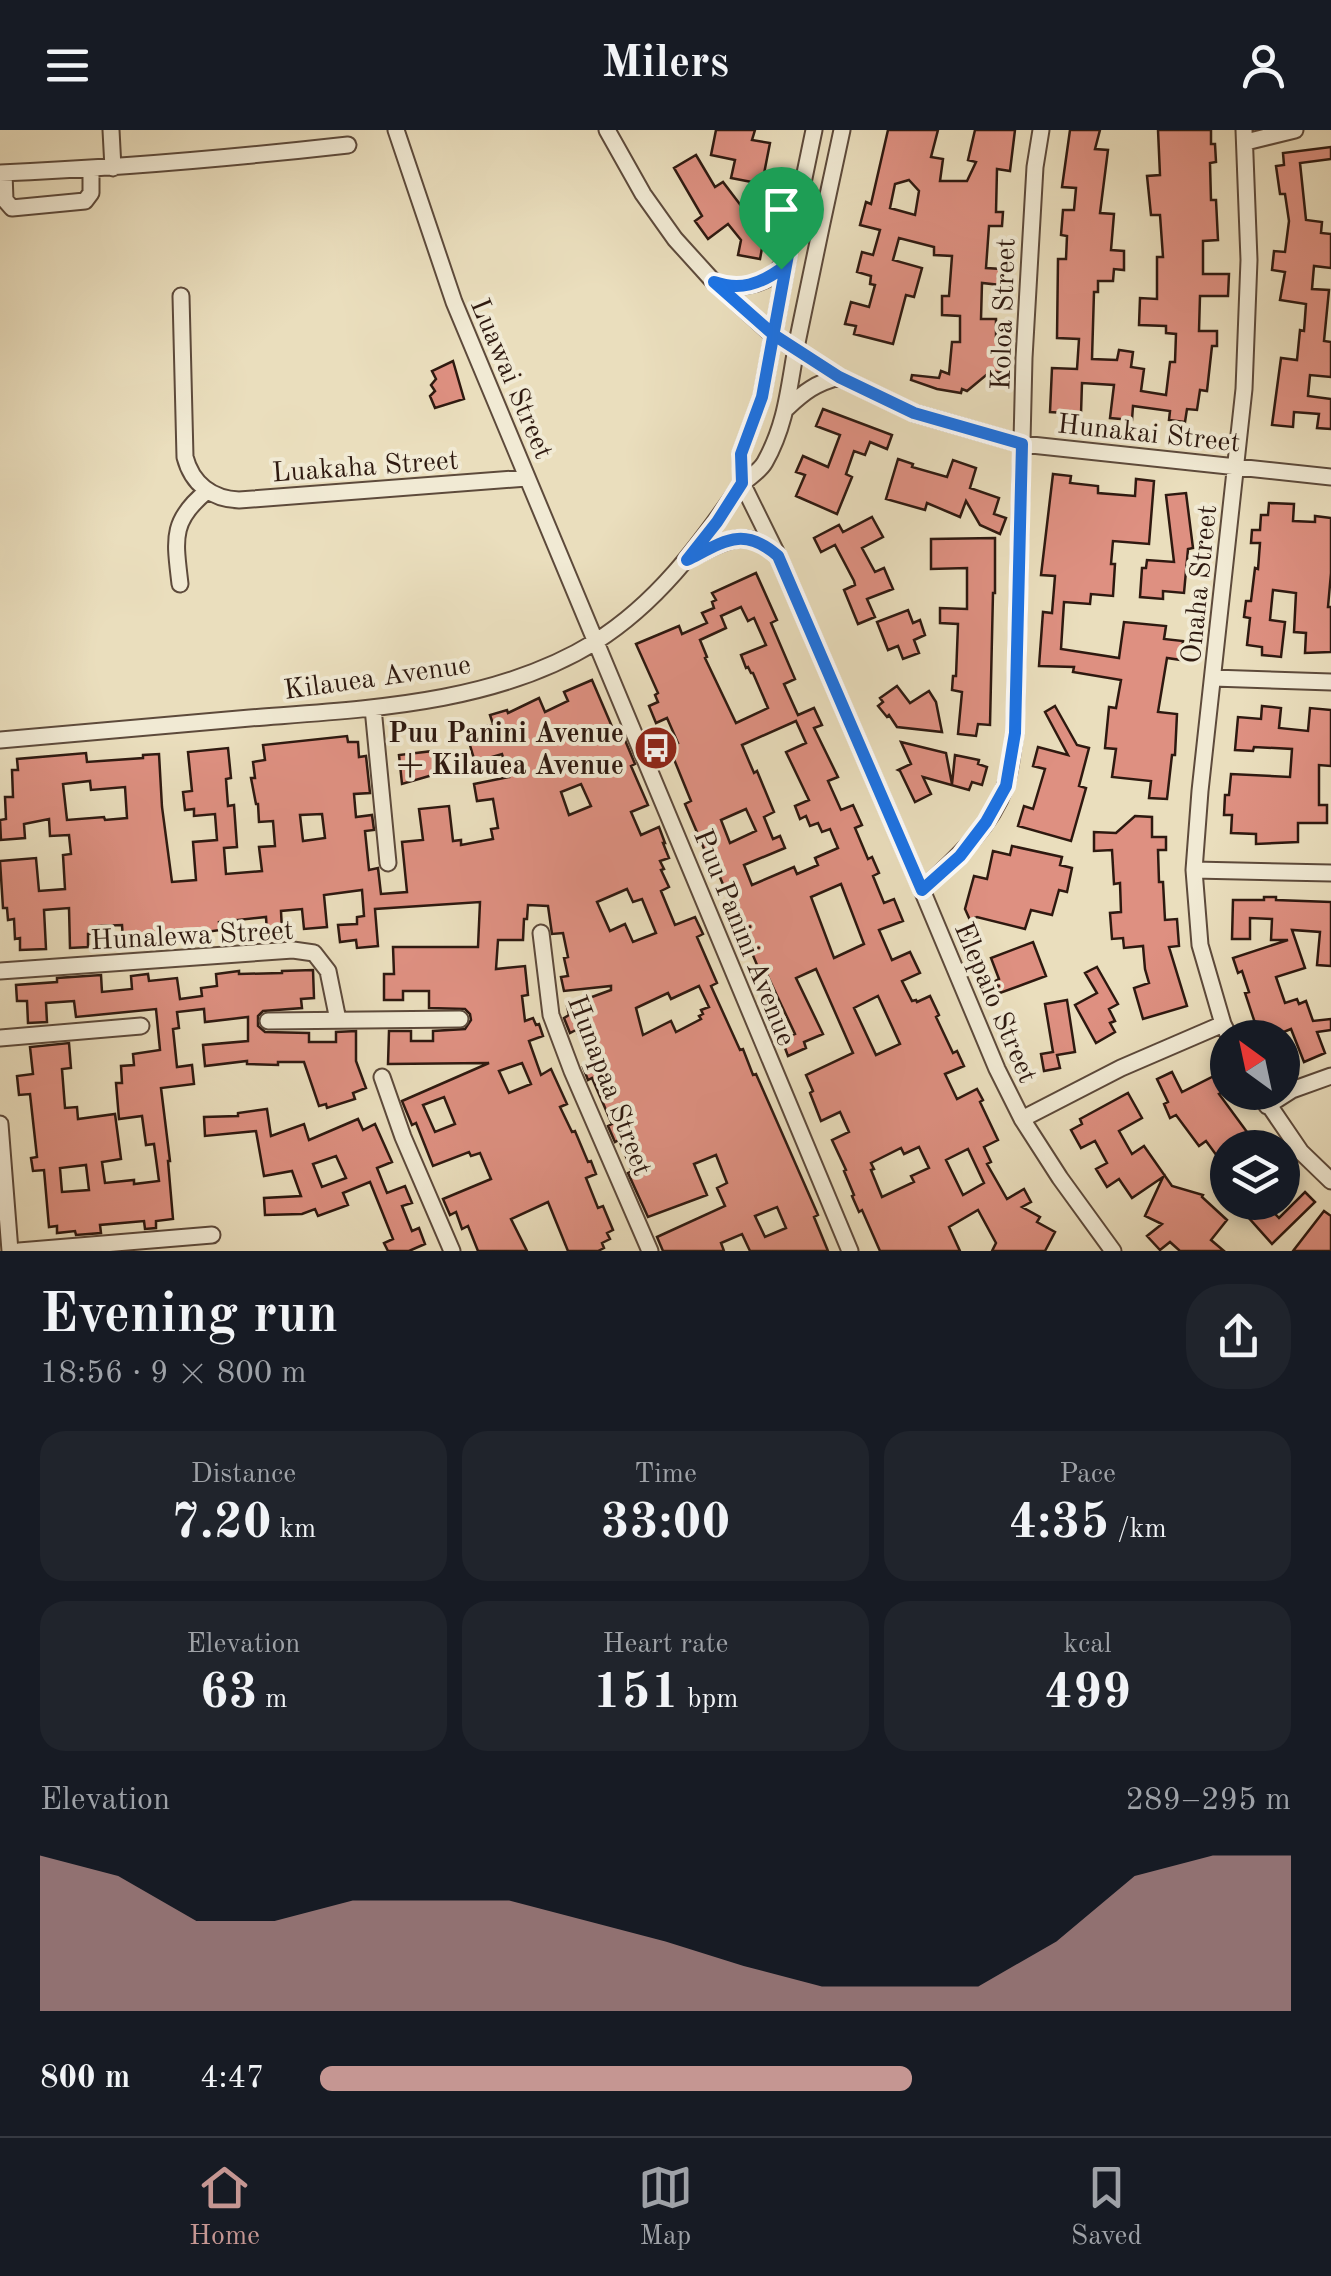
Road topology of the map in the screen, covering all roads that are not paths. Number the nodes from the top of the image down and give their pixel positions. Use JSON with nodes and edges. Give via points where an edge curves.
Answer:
{"nodes":[{"id":1,"x":111,"y":130,"type":"edge"},
{"id":2,"x":396,"y":130,"type":"edge"},
{"id":3,"x":607,"y":130,"type":"edge"},
{"id":4,"x":814,"y":130,"type":"edge"},
{"id":5,"x":842,"y":130,"type":"edge"},
{"id":6,"x":1041,"y":130,"type":"edge"},
{"id":7,"x":1295,"y":130,"type":"edge"},
{"id":8,"x":1245,"y":136,"type":"edge"},
{"id":9,"x":348,"y":145,"type":"dead end"},
{"id":10,"x":113,"y":168,"type":"junction"},
{"id":11,"x":91,"y":169,"type":"junction"},
{"id":12,"x":2,"y":173,"type":"edge"},
{"id":13,"x":788,"y":255,"type":"junction"},
{"id":14,"x":714,"y":282,"type":"junction"},
{"id":15,"x":181,"y":296,"type":"dead end"},
{"id":16,"x":774,"y":335,"type":"junction"},
{"id":17,"x":795,"y":350,"type":"junction"},
{"id":18,"x":839,"y":377,"type":"junction"},
{"id":19,"x":787,"y":408,"type":"junction"},
{"id":20,"x":1022,"y":444,"type":"junction"},
{"id":21,"x":1235,"y":466,"type":"junction"},
{"id":22,"x":1331,"y":477,"type":"edge"},
{"id":23,"x":527,"y":478,"type":"junction"},
{"id":24,"x":742,"y":483,"type":"junction"},
{"id":25,"x":208,"y":491,"type":"junction"},
{"id":26,"x":778,"y":556,"type":"junction"},
{"id":27,"x":687,"y":560,"type":"junction"},
{"id":28,"x":180,"y":584,"type":"dead end"},
{"id":29,"x":594,"y":642,"type":"junction"},
{"id":30,"x":1213,"y":678,"type":"junction"},
{"id":31,"x":1331,"y":682,"type":"edge"},
{"id":32,"x":373,"y":708,"type":"junction"},
{"id":33,"x":0,"y":740,"type":"edge"},
{"id":34,"x":388,"y":863,"type":"dead end"},
{"id":35,"x":1194,"y":870,"type":"junction"},
{"id":36,"x":1331,"y":873,"type":"edge"},
{"id":37,"x":922,"y":890,"type":"junction"},
{"id":38,"x":542,"y":933,"type":"dead end"},
{"id":39,"x":0,"y":971,"type":"edge"},
{"id":40,"x":338,"y":1020,"type":"junction"},
{"id":41,"x":460,"y":1020,"type":"dead end"},
{"id":42,"x":1223,"y":1020,"type":"edge"},
{"id":43,"x":268,"y":1021,"type":"dead end"},
{"id":44,"x":141,"y":1026,"type":"dead end"},
{"id":45,"x":1210,"y":1037,"type":"edge"},
{"id":46,"x":0,"y":1038,"type":"edge"},
{"id":47,"x":1331,"y":1076,"type":"edge"},
{"id":48,"x":382,"y":1077,"type":"dead end"},
{"id":49,"x":1300,"y":1087,"type":"edge"},
{"id":50,"x":1271,"y":1110,"type":"edge"},
{"id":51,"x":1022,"y":1120,"type":"junction"},
{"id":52,"x":0,"y":1124,"type":"edge"},
{"id":53,"x":1331,"y":1181,"type":"edge"},
{"id":54,"x":212,"y":1235,"type":"dead end"},
{"id":55,"x":10,"y":1251,"type":"edge"},
{"id":56,"x":19,"y":1251,"type":"edge"},
{"id":57,"x":452,"y":1251,"type":"edge"},
{"id":58,"x":650,"y":1251,"type":"edge"},
{"id":59,"x":850,"y":1251,"type":"edge"},
{"id":60,"x":1114,"y":1251,"type":"edge"}],
"edges":[{"from":1,"to":10,"type":"street"},
{"from":2,"to":23,"type":"street","name":"Luawai Street","via":[[454,302]]},
{"from":3,"to":14,"type":"street","name":"Hunakai Street","via":[[674,239]]},
{"from":4,"to":13,"type":"street","name":"Kilauea Avenue"},
{"from":5,"to":17,"type":"street","name":"Kilauea Avenue"},
{"from":6,"to":20,"type":"street","name":"Koloa Street"},
{"from":7,"to":8,"type":"street"},
{"from":8,"to":21,"type":"street","name":"Onaha Street","via":[[1248,278]]},
{"from":9,"to":10,"type":"street"},
{"from":10,"to":11,"type":"street"},
{"from":11,"to":12,"type":"street"},
{"from":11,"to":12,"type":"street","via":[[85,201],[12,208]]},
{"from":13,"to":14,"type":"street","via":[[781,269],[756,284]]},
{"from":13,"to":16,"type":"street","name":"Kilauea Avenue"},
{"from":14,"to":16,"type":"street","name":"Hunakai Street"},
{"from":15,"to":25,"type":"street","via":[[185,457]]},
{"from":16,"to":17,"type":"street","name":"Hunakai Street"},
{"from":16,"to":24,"type":"street","name":"Kilauea Avenue","via":[[762,397],[741,454]]},
{"from":17,"to":18,"type":"street","name":"Hunakai Street"},
{"from":17,"to":19,"type":"street","name":"Kilauea Avenue"},
{"from":18,"to":19,"type":"street","via":[[807,389]]},
{"from":18,"to":20,"type":"street","name":"Hunakai Street","via":[[914,413]]},
{"from":19,"to":24,"type":"street","name":"Kilauea Avenue","via":[[764,466]]},
{"from":20,"to":21,"type":"street","name":"Hunakai Street"},
{"from":20,"to":37,"type":"street","name":"Koloa Street","via":[[1015,733],[1006,786],[960,856]]},
{"from":21,"to":22,"type":"street","name":"Hunakai Street"},
{"from":21,"to":30,"type":"street","name":"Onaha Street"},
{"from":23,"to":25,"type":"street","name":"Luakaha Street","via":[[239,500]]},
{"from":23,"to":29,"type":"street","name":"Luawai Street"},
{"from":24,"to":26,"type":"street","name":"Elepaio Street"},
{"from":24,"to":27,"type":"street","name":"Kilauea Avenue"},
{"from":25,"to":28,"type":"street","via":[[178,523]]},
{"from":26,"to":27,"type":"street","via":[[748,538]]},
{"from":26,"to":37,"type":"street","name":"Elepaio Street"},
{"from":27,"to":29,"type":"street","name":"Kilauea Avenue","via":[[650,602]]},
{"from":29,"to":32,"type":"street","name":"Kilauea Avenue","via":[[502,683]]},
{"from":29,"to":59,"type":"street","name":"Puu Panini Avenue"},
{"from":30,"to":31,"type":"street"},
{"from":30,"to":35,"type":"street","name":"Onaha Street"},
{"from":32,"to":33,"type":"street","name":"Kilauea Avenue"},
{"from":32,"to":34,"type":"street"},
{"from":35,"to":36,"type":"street"},
{"from":35,"to":42,"type":"street","name":"Onaha Street","via":[[1200,945]]},
{"from":37,"to":51,"type":"street","name":"Elepaio Street"},
{"from":38,"to":58,"type":"street","name":"Hunapaa Street","via":[[551,1015]]},
{"from":39,"to":40,"type":"street","name":"Hunalewa Street","via":[[293,950],[314,954],[328,971]]},
{"from":40,"to":41,"type":"street"},
{"from":40,"to":43,"type":"street"},
{"from":44,"to":46,"type":"street"},
{"from":45,"to":51,"type":"street","via":[[1121,1068]]},
{"from":47,"to":49,"type":"street"},
{"from":48,"to":57,"type":"street"},
{"from":50,"to":53,"type":"street"},
{"from":51,"to":60,"type":"street","name":"Elepaio Street"},
{"from":52,"to":55,"type":"street"},
{"from":54,"to":56,"type":"street"}]}
